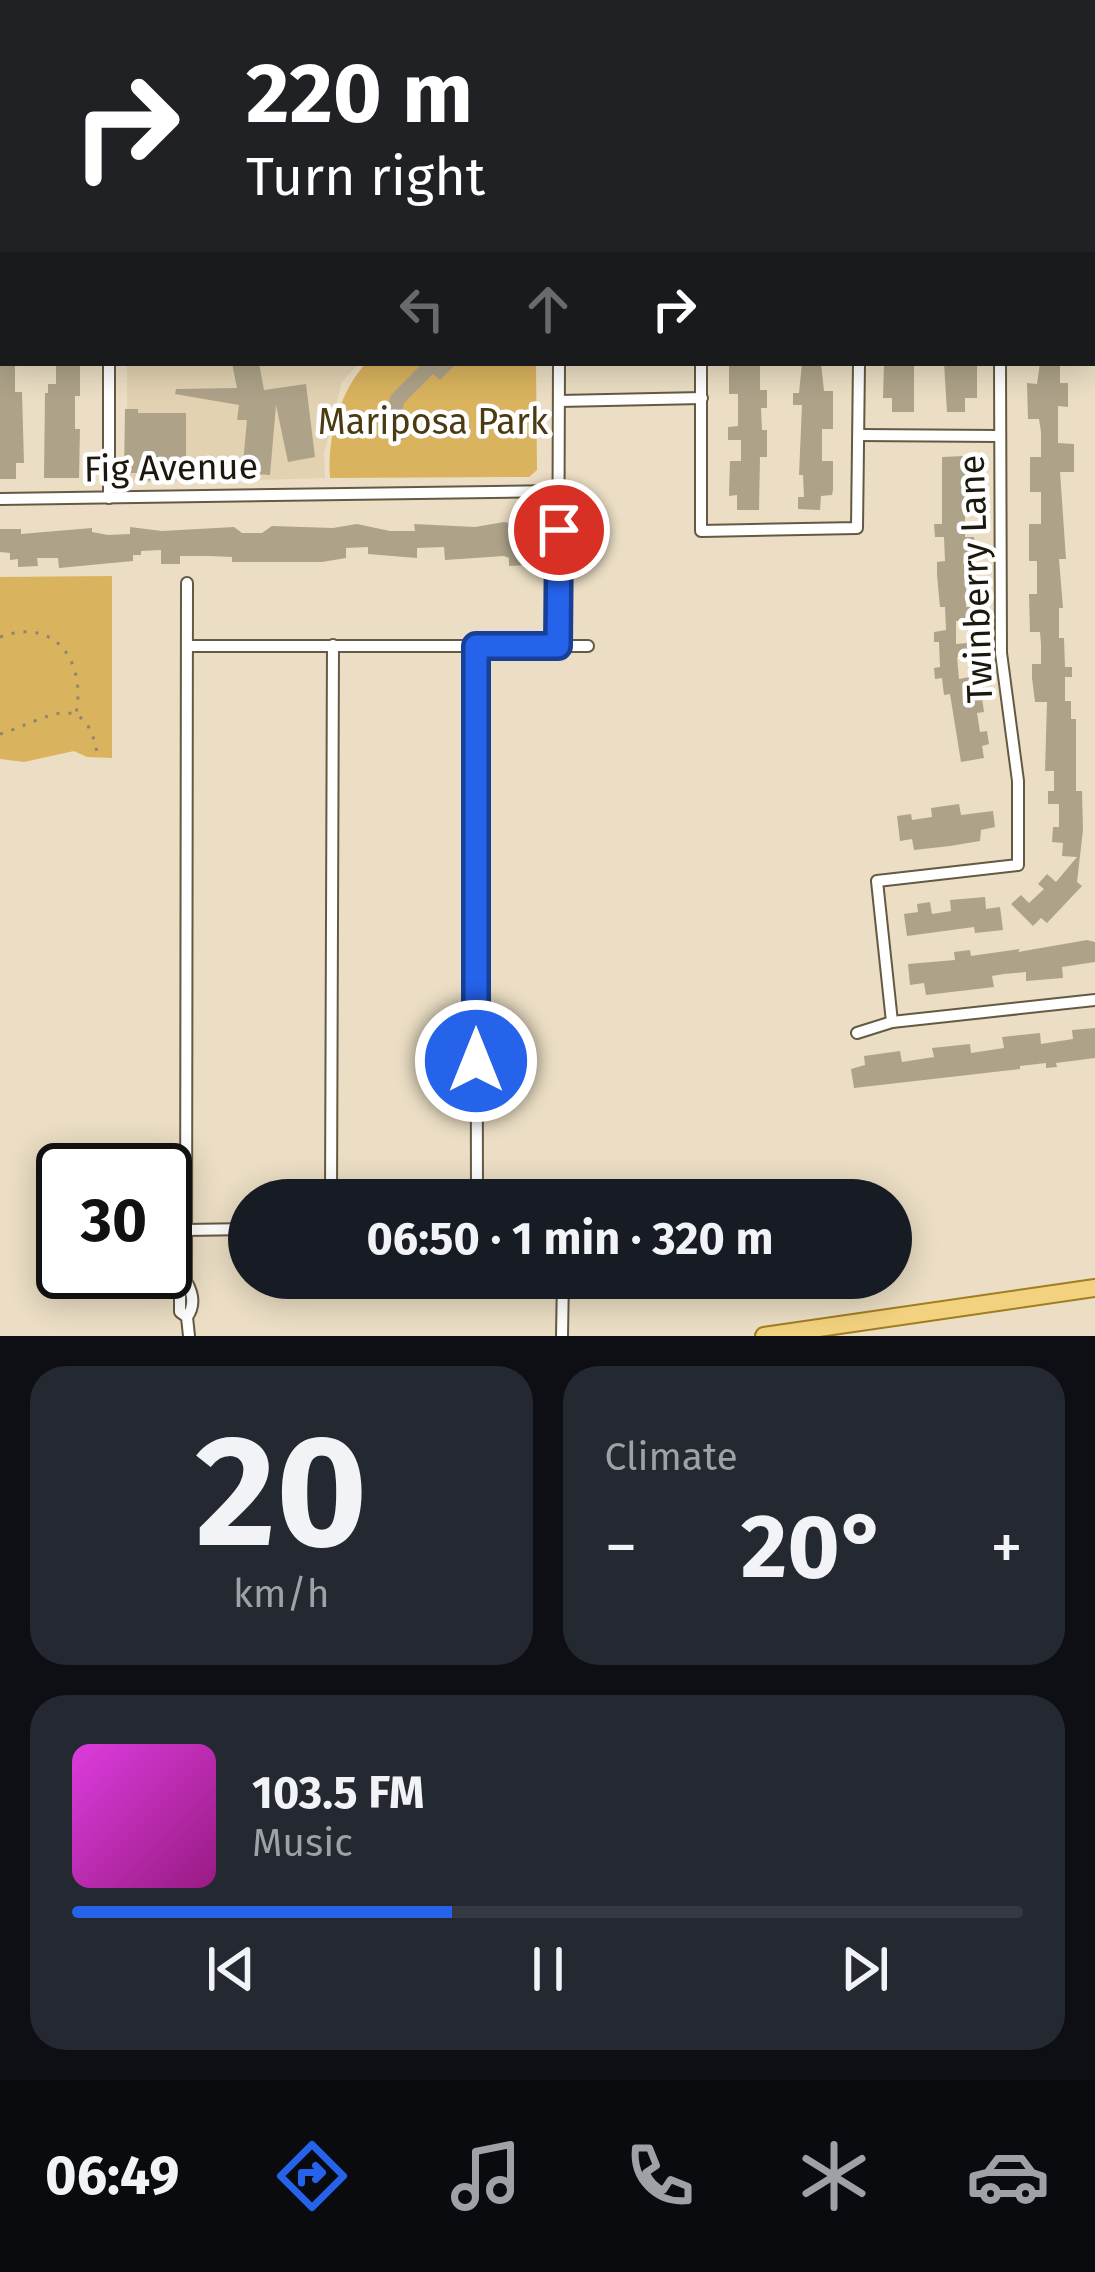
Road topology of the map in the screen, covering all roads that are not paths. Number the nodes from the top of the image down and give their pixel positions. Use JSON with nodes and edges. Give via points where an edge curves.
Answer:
{"nodes":[{"id":1,"x":109,"y":366,"type":"edge"},
{"id":2,"x":559,"y":366,"type":"edge"},
{"id":3,"x":701,"y":366,"type":"edge"},
{"id":4,"x":859,"y":366,"type":"edge"},
{"id":5,"x":1000,"y":366,"type":"edge"},
{"id":6,"x":702,"y":398,"type":"junction"},
{"id":7,"x":560,"y":401,"type":"junction"},
{"id":8,"x":860,"y":435,"type":"junction"},
{"id":9,"x":1000,"y":436,"type":"junction"},
{"id":10,"x":559,"y":491,"type":"junction"},
{"id":11,"x":110,"y":498,"type":"junction"},
{"id":12,"x":0,"y":499,"type":"edge"},
{"id":13,"x":187,"y":583,"type":"dead end"},
{"id":14,"x":333,"y":645,"type":"junction"},
{"id":15,"x":188,"y":646,"type":"junction"},
{"id":16,"x":476,"y":646,"type":"junction"},
{"id":17,"x":558,"y":646,"type":"junction"},
{"id":18,"x":588,"y":646,"type":"dead end"},
{"id":19,"x":1095,"y":1000,"type":"edge"},
{"id":20,"x":892,"y":1022,"type":"junction"},
{"id":21,"x":857,"y":1033,"type":"dead end"},
{"id":22,"x":186,"y":1143,"type":"edge"},
{"id":23,"x":331,"y":1179,"type":"edge"},
{"id":24,"x":477,"y":1179,"type":"edge"},
{"id":25,"x":228,"y":1229,"type":"edge"},
{"id":26,"x":192,"y":1230,"type":"edge"},
{"id":27,"x":1095,"y":1288,"type":"edge"},
{"id":28,"x":180,"y":1299,"type":"edge"},
{"id":29,"x":563,"y":1299,"type":"edge"},
{"id":30,"x":189,"y":1336,"type":"edge"},
{"id":31,"x":562,"y":1336,"type":"edge"},
{"id":32,"x":764,"y":1336,"type":"edge"}],
"edges":[{"from":1,"to":11,"type":"street"},
{"from":2,"to":7,"type":"street"},
{"from":3,"to":6,"type":"street"},
{"from":4,"to":8,"type":"street"},
{"from":5,"to":9,"type":"street","name":"Twinberry Lane"},
{"from":6,"to":7,"type":"street"},
{"from":6,"to":8,"type":"street","via":[[701,531],[857,528]]},
{"from":7,"to":10,"type":"street"},
{"from":8,"to":9,"type":"street"},
{"from":9,"to":20,"type":"street","name":"Twinberry Lane","via":[[1001,653],[1018,781],[1018,865],[877,881]]},
{"from":10,"to":11,"type":"street","name":"Fig Avenue"},
{"from":10,"to":17,"type":"street"},
{"from":11,"to":12,"type":"street","name":"Fig Avenue"},
{"from":13,"to":15,"type":"street"},
{"from":14,"to":15,"type":"street"},
{"from":14,"to":16,"type":"street"},
{"from":14,"to":23,"type":"street"},
{"from":15,"to":22,"type":"street"},
{"from":16,"to":17,"type":"street"},
{"from":16,"to":24,"type":"street"},
{"from":17,"to":18,"type":"street"},
{"from":19,"to":20,"type":"street"},
{"from":20,"to":21,"type":"street"},
{"from":25,"to":26,"type":"street"},
{"from":27,"to":32,"type":"main road"},
{"from":28,"to":30,"type":"street"},
{"from":29,"to":31,"type":"street"}]}
